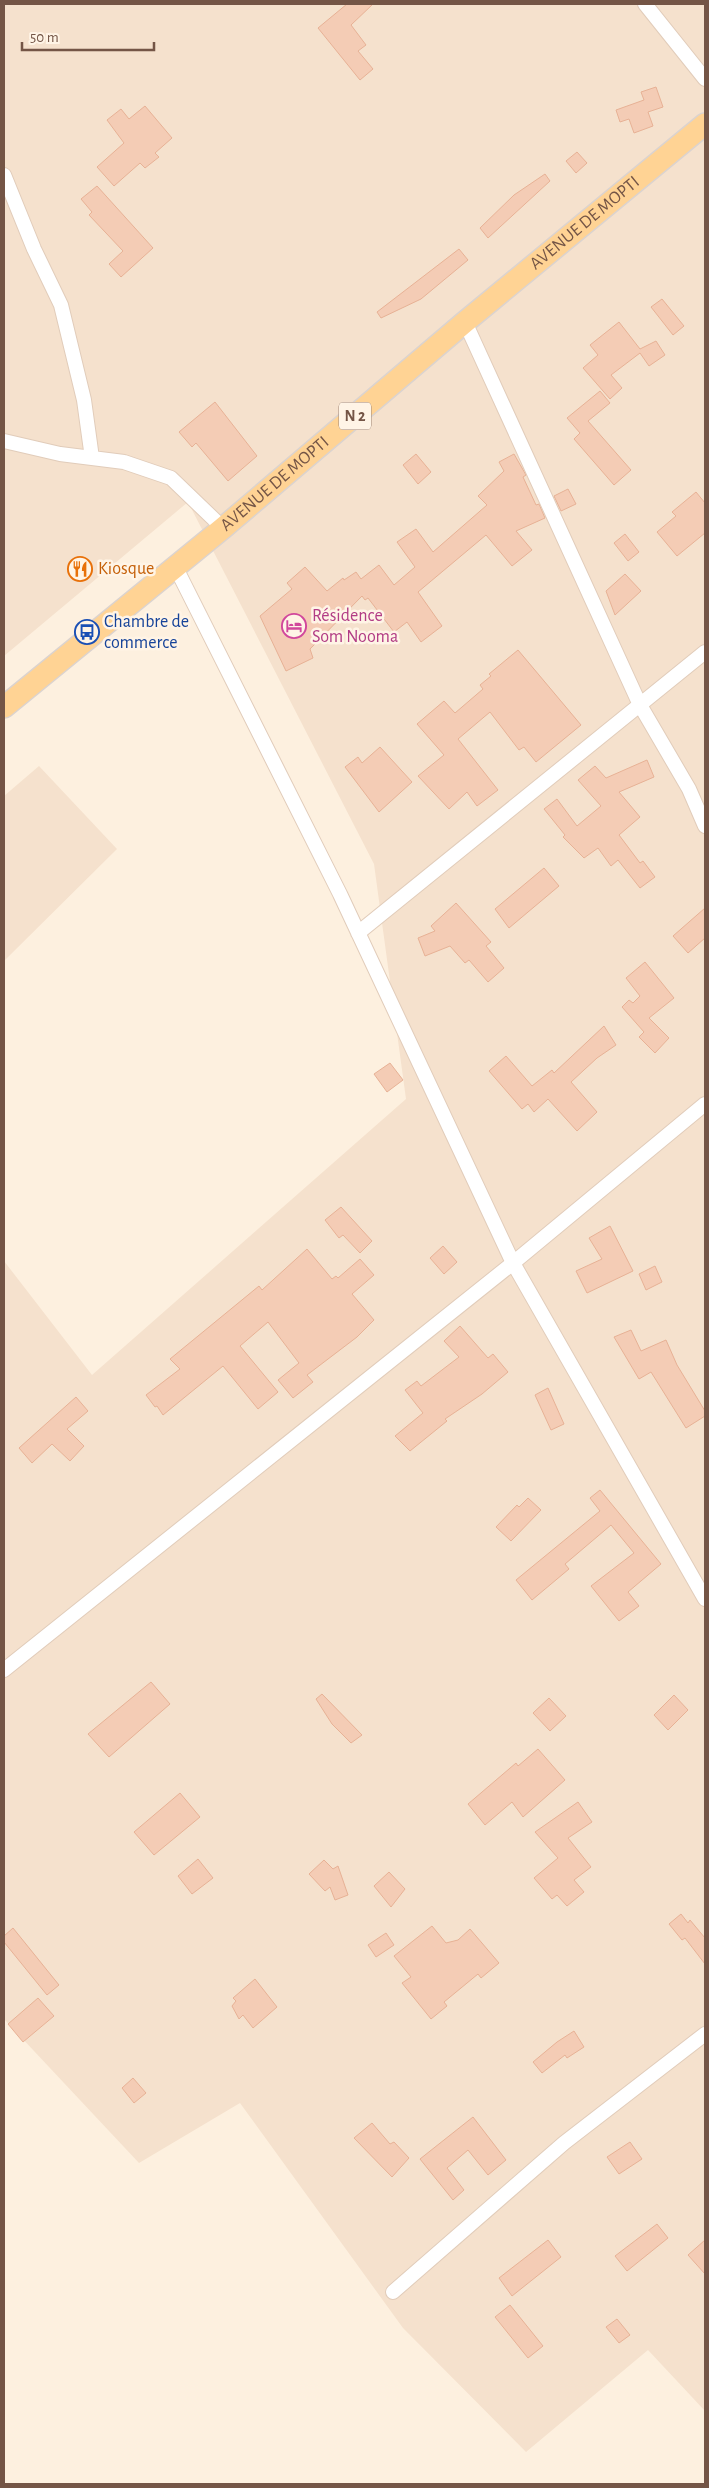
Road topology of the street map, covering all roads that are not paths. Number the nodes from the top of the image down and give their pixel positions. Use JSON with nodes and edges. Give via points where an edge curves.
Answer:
{"nodes":[{"id":1,"x":645,"y":4,"type":"edge"},
{"id":2,"x":705,"y":79,"type":"edge"},
{"id":3,"x":705,"y":124,"type":"edge"},
{"id":4,"x":4,"y":175,"type":"edge"},
{"id":5,"x":465,"y":322,"type":"junction"},
{"id":6,"x":4,"y":441,"type":"edge"},
{"id":7,"x":92,"y":458,"type":"junction"},
{"id":8,"x":223,"y":528,"type":"junction"},
{"id":9,"x":175,"y":566,"type":"junction"},
{"id":10,"x":705,"y":652,"type":"edge"},
{"id":11,"x":640,"y":705,"type":"junction"},
{"id":12,"x":4,"y":707,"type":"edge"},
{"id":13,"x":705,"y":826,"type":"edge"},
{"id":14,"x":358,"y":934,"type":"junction"},
{"id":15,"x":705,"y":1104,"type":"edge"},
{"id":16,"x":513,"y":1262,"type":"junction"},
{"id":17,"x":705,"y":1599,"type":"edge"},
{"id":18,"x":4,"y":1670,"type":"edge"},
{"id":19,"x":705,"y":2034,"type":"edge"},
{"id":20,"x":393,"y":2292,"type":"dead end"}],
"edges":[{"from":1,"to":2,"type":"street"},
{"from":3,"to":5,"type":"main road","name":"AVENUE DE MOPTI","number":"N 2"},
{"from":4,"to":7,"type":"street","via":[[61,305],[84,400]]},
{"from":5,"to":8,"type":"main road","name":"AVENUE DE MOPTI","number":"N 2"},
{"from":5,"to":11,"type":"street"},
{"from":6,"to":7,"type":"street"},
{"from":7,"to":8,"type":"street","via":[[124,462],[171,478]]},
{"from":8,"to":9,"type":"main road","name":"AVENUE DE MOPTI","number":"N 2"},
{"from":9,"to":12,"type":"main road","name":"AVENUE DE MOPTI","number":"N 2"},
{"from":9,"to":14,"type":"street"},
{"from":10,"to":11,"type":"street"},
{"from":11,"to":13,"type":"street","via":[[689,789]]},
{"from":11,"to":14,"type":"street"},
{"from":14,"to":16,"type":"street"},
{"from":15,"to":16,"type":"street"},
{"from":16,"to":17,"type":"street"},
{"from":16,"to":18,"type":"street"},
{"from":19,"to":20,"type":"street","via":[[564,2143]]}]}
